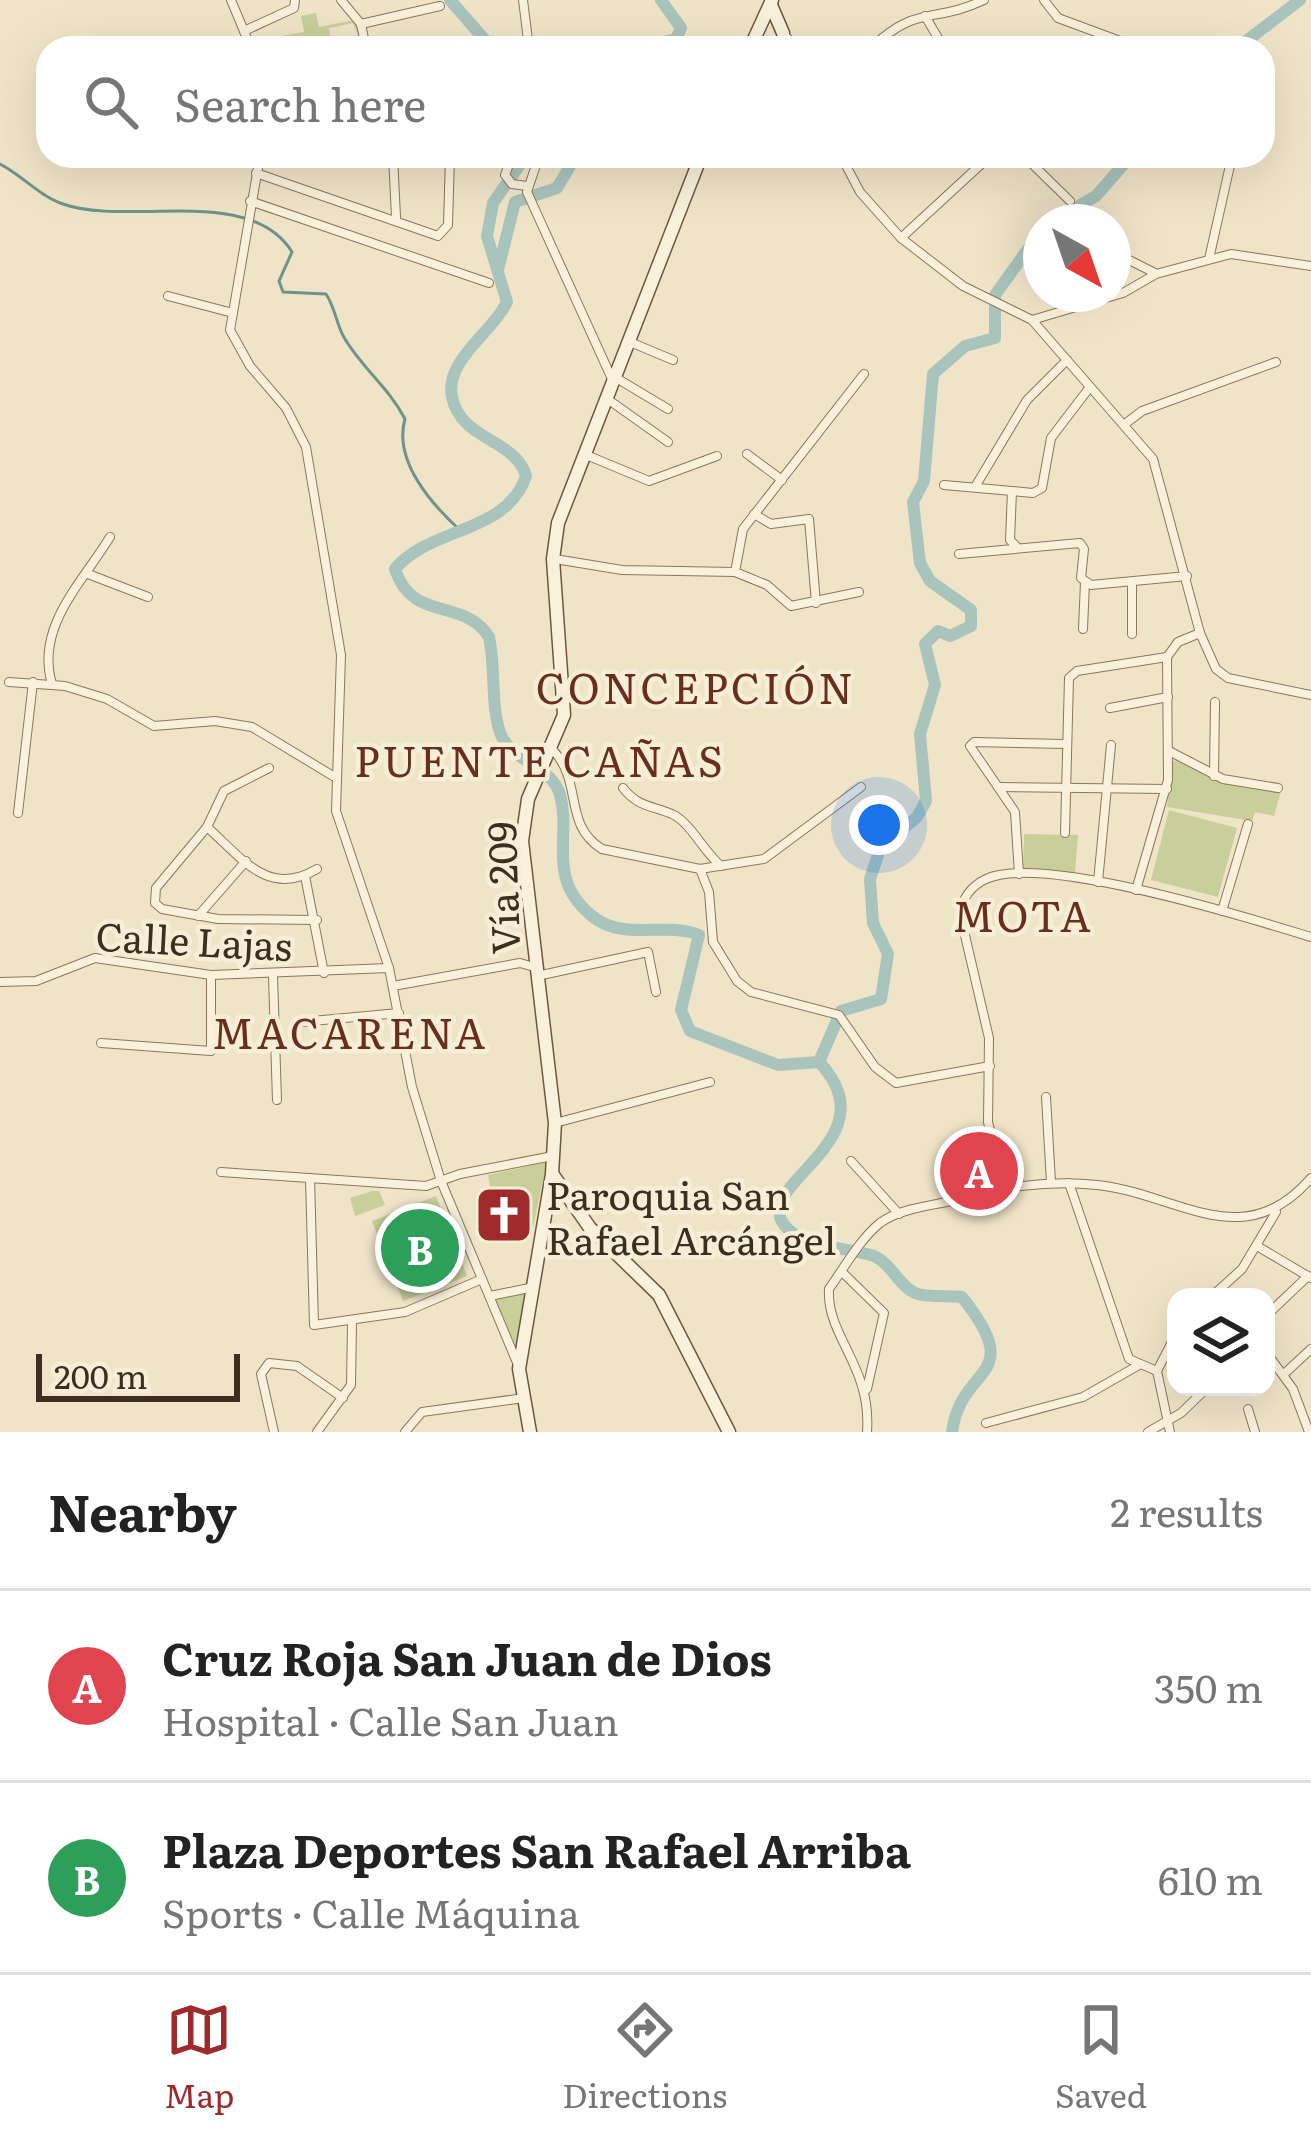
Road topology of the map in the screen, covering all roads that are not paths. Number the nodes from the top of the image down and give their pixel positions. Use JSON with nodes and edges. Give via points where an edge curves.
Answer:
{"nodes":[{"id":1,"x":231,"y":0,"type":"edge"},
{"id":2,"x":295,"y":0,"type":"edge"},
{"id":3,"x":341,"y":0,"type":"edge"},
{"id":4,"x":523,"y":0,"type":"edge"},
{"id":5,"x":984,"y":0,"type":"edge"},
{"id":6,"x":1044,"y":0,"type":"edge"},
{"id":7,"x":440,"y":6,"type":"dead end"},
{"id":8,"x":769,"y":7,"type":"edge"},
{"id":9,"x":926,"y":16,"type":"junction"},
{"id":10,"x":361,"y":24,"type":"junction"},
{"id":11,"x":244,"y":31,"type":"junction"},
{"id":12,"x":782,"y":33,"type":"joint"},
{"id":13,"x":246,"y":36,"type":"edge"},
{"id":14,"x":364,"y":36,"type":"edge"},
{"id":15,"x":528,"y":36,"type":"edge"},
{"id":16,"x":756,"y":36,"type":"edge"},
{"id":17,"x":785,"y":36,"type":"edge"},
{"id":18,"x":885,"y":36,"type":"edge"},
{"id":19,"x":937,"y":36,"type":"edge"},
{"id":20,"x":1106,"y":36,"type":"edge"},
{"id":21,"x":257,"y":168,"type":"edge"},
{"id":22,"x":394,"y":168,"type":"edge"},
{"id":23,"x":449,"y":168,"type":"edge"},
{"id":24,"x":510,"y":168,"type":"edge"},
{"id":25,"x":536,"y":168,"type":"edge"},
{"id":26,"x":695,"y":168,"type":"edge"},
{"id":27,"x":847,"y":168,"type":"edge"},
{"id":28,"x":977,"y":168,"type":"edge"},
{"id":29,"x":1036,"y":168,"type":"edge"},
{"id":30,"x":1229,"y":168,"type":"edge"},
{"id":31,"x":256,"y":173,"type":"junction"},
{"id":32,"x":529,"y":193,"type":"junction"},
{"id":33,"x":250,"y":201,"type":"junction"},
{"id":34,"x":1070,"y":201,"type":"dead end"},
{"id":35,"x":396,"y":217,"type":"junction"},
{"id":36,"x":901,"y":238,"type":"junction"},
{"id":37,"x":1209,"y":259,"type":"junction"},
{"id":38,"x":1131,"y":261,"type":"edge"},
{"id":39,"x":1311,"y":266,"type":"edge"},
{"id":40,"x":1156,"y":274,"type":"junction"},
{"id":41,"x":489,"y":283,"type":"dead end"},
{"id":42,"x":168,"y":296,"type":"dead end"},
{"id":43,"x":233,"y":313,"type":"junction"},
{"id":44,"x":1032,"y":320,"type":"junction"},
{"id":45,"x":626,"y":341,"type":"junction"},
{"id":46,"x":673,"y":360,"type":"dead end"},
{"id":47,"x":1067,"y":360,"type":"junction"},
{"id":48,"x":1276,"y":362,"type":"dead end"},
{"id":49,"x":864,"y":374,"type":"dead end"},
{"id":50,"x":613,"y":377,"type":"junction"},
{"id":51,"x":1090,"y":387,"type":"junction"},
{"id":52,"x":606,"y":398,"type":"junction"},
{"id":53,"x":668,"y":409,"type":"dead end"},
{"id":54,"x":1125,"y":424,"type":"junction"},
{"id":55,"x":668,"y":442,"type":"dead end"},
{"id":56,"x":583,"y":454,"type":"junction"},
{"id":57,"x":747,"y":454,"type":"dead end"},
{"id":58,"x":717,"y":456,"type":"dead end"},
{"id":59,"x":782,"y":480,"type":"junction"},
{"id":60,"x":944,"y":485,"type":"dead end"},
{"id":61,"x":975,"y":487,"type":"junction"},
{"id":62,"x":1012,"y":490,"type":"junction"},
{"id":63,"x":754,"y":514,"type":"junction"},
{"id":64,"x":110,"y":537,"type":"dead end"},
{"id":65,"x":1017,"y":546,"type":"junction"},
{"id":66,"x":959,"y":554,"type":"dead end"},
{"id":67,"x":553,"y":559,"type":"junction"},
{"id":68,"x":735,"y":572,"type":"junction"},
{"id":69,"x":88,"y":574,"type":"junction"},
{"id":70,"x":1187,"y":576,"type":"junction"},
{"id":71,"x":1085,"y":582,"type":"junction"},
{"id":72,"x":1132,"y":584,"type":"junction"},
{"id":73,"x":859,"y":592,"type":"dead end"},
{"id":74,"x":148,"y":597,"type":"dead end"},
{"id":75,"x":816,"y":603,"type":"junction"},
{"id":76,"x":1083,"y":629,"type":"dead end"},
{"id":77,"x":1200,"y":633,"type":"junction"},
{"id":78,"x":1132,"y":634,"type":"dead end"},
{"id":79,"x":1167,"y":657,"type":"junction"},
{"id":80,"x":9,"y":682,"type":"dead end"},
{"id":81,"x":33,"y":682,"type":"junction"},
{"id":82,"x":52,"y":684,"type":"junction"},
{"id":83,"x":1311,"y":695,"type":"edge"},
{"id":84,"x":1168,"y":697,"type":"junction"},
{"id":85,"x":1215,"y":702,"type":"dead end"},
{"id":86,"x":1110,"y":709,"type":"dead end"},
{"id":87,"x":1066,"y":744,"type":"junction"},
{"id":88,"x":1111,"y":746,"type":"dead end"},
{"id":89,"x":552,"y":749,"type":"junction"},
{"id":90,"x":1168,"y":750,"type":"junction"},
{"id":91,"x":269,"y":768,"type":"dead end"},
{"id":92,"x":333,"y":776,"type":"junction"},
{"id":93,"x":1214,"y":776,"type":"junction"},
{"id":94,"x":1065,"y":786,"type":"junction"},
{"id":95,"x":1108,"y":786,"type":"junction"},
{"id":96,"x":861,"y":787,"type":"dead end"},
{"id":97,"x":998,"y":787,"type":"junction"},
{"id":98,"x":623,"y":788,"type":"dead end"},
{"id":99,"x":1278,"y":788,"type":"dead end"},
{"id":100,"x":1167,"y":789,"type":"junction"},
{"id":101,"x":18,"y":813,"type":"dead end"},
{"id":102,"x":1248,"y":824,"type":"dead end"},
{"id":103,"x":206,"y":827,"type":"junction"},
{"id":104,"x":1065,"y":833,"type":"dead end"},
{"id":105,"x":246,"y":861,"type":"junction"},
{"id":106,"x":723,"y":867,"type":"junction"},
{"id":107,"x":317,"y":869,"type":"dead end"},
{"id":108,"x":700,"y":869,"type":"junction"},
{"id":109,"x":1019,"y":874,"type":"junction"},
{"id":110,"x":305,"y":875,"type":"junction"},
{"id":111,"x":1098,"y":882,"type":"junction"},
{"id":112,"x":1136,"y":890,"type":"junction"},
{"id":113,"x":1222,"y":911,"type":"junction"},
{"id":114,"x":198,"y":916,"type":"junction"},
{"id":115,"x":317,"y":920,"type":"junction"},
{"id":116,"x":1311,"y":937,"type":"edge"},
{"id":117,"x":389,"y":968,"type":"junction"},
{"id":118,"x":535,"y":972,"type":"junction"},
{"id":119,"x":324,"y":973,"type":"junction"},
{"id":120,"x":211,"y":975,"type":"junction"},
{"id":121,"x":273,"y":976,"type":"junction"},
{"id":122,"x":0,"y":982,"type":"edge"},
{"id":123,"x":393,"y":986,"type":"junction"},
{"id":124,"x":656,"y":992,"type":"dead end"},
{"id":125,"x":399,"y":1012,"type":"junction"},
{"id":126,"x":301,"y":1022,"type":"dead end"},
{"id":127,"x":101,"y":1043,"type":"dead end"},
{"id":128,"x":990,"y":1066,"type":"junction"},
{"id":129,"x":710,"y":1082,"type":"dead end"},
{"id":130,"x":1046,"y":1097,"type":"dead end"},
{"id":131,"x":278,"y":1100,"type":"dead end"},
{"id":132,"x":555,"y":1123,"type":"junction"},
{"id":133,"x":553,"y":1156,"type":"junction"},
{"id":134,"x":851,"y":1160,"type":"dead end"},
{"id":135,"x":220,"y":1172,"type":"dead end"},
{"id":136,"x":552,"y":1174,"type":"junction"},
{"id":137,"x":310,"y":1178,"type":"junction"},
{"id":138,"x":1311,"y":1178,"type":"edge"},
{"id":139,"x":442,"y":1181,"type":"junction"},
{"id":140,"x":1051,"y":1182,"type":"junction"},
{"id":141,"x":1069,"y":1183,"type":"junction"},
{"id":142,"x":1004,"y":1186,"type":"junction"},
{"id":143,"x":566,"y":1197,"type":"junction"},
{"id":144,"x":547,"y":1206,"type":"junction"},
{"id":145,"x":1276,"y":1210,"type":"junction"},
{"id":146,"x":899,"y":1214,"type":"junction"},
{"id":147,"x":1257,"y":1246,"type":"junction"},
{"id":148,"x":842,"y":1272,"type":"junction"},
{"id":149,"x":1310,"y":1277,"type":"edge"},
{"id":150,"x":482,"y":1279,"type":"junction"},
{"id":151,"x":534,"y":1287,"type":"junction"},
{"id":152,"x":1222,"y":1288,"type":"edge"},
{"id":153,"x":490,"y":1296,"type":"junction"},
{"id":154,"x":1275,"y":1308,"type":"edge"},
{"id":155,"x":352,"y":1323,"type":"junction"},
{"id":156,"x":1311,"y":1348,"type":"edge"},
{"id":157,"x":1167,"y":1352,"type":"edge"},
{"id":158,"x":1275,"y":1364,"type":"edge"},
{"id":159,"x":1139,"y":1365,"type":"junction"},
{"id":160,"x":520,"y":1369,"type":"junction"},
{"id":161,"x":1157,"y":1371,"type":"junction"},
{"id":162,"x":1287,"y":1379,"type":"junction"},
{"id":163,"x":867,"y":1390,"type":"junction"},
{"id":164,"x":1199,"y":1396,"type":"edge"},
{"id":165,"x":344,"y":1398,"type":"junction"},
{"id":166,"x":524,"y":1398,"type":"junction"},
{"id":167,"x":1247,"y":1409,"type":"dead end"},
{"id":168,"x":986,"y":1423,"type":"dead end"},
{"id":169,"x":1168,"y":1427,"type":"edge"},
{"id":170,"x":1309,"y":1429,"type":"edge"},
{"id":171,"x":274,"y":1432,"type":"edge"},
{"id":172,"x":317,"y":1432,"type":"edge"},
{"id":173,"x":406,"y":1432,"type":"edge"},
{"id":174,"x":530,"y":1432,"type":"edge"},
{"id":175,"x":729,"y":1432,"type":"edge"},
{"id":176,"x":867,"y":1432,"type":"edge"},
{"id":177,"x":1148,"y":1432,"type":"edge"},
{"id":178,"x":1255,"y":1432,"type":"edge"},
{"id":179,"x":1296,"y":1432,"type":"edge"}],
"edges":[{"from":1,"to":11,"type":"street"},
{"from":2,"to":11,"type":"street","via":[[294,8]]},
{"from":3,"to":10,"type":"street"},
{"from":4,"to":15,"type":"street"},
{"from":5,"to":9,"type":"street"},
{"from":6,"to":20,"type":"street","via":[[1058,18]]},
{"from":7,"to":10,"type":"street"},
{"from":8,"to":12,"type":"main road"},
{"from":8,"to":16,"type":"main road"},
{"from":9,"to":18,"type":"street"},
{"from":9,"to":19,"type":"street"},
{"from":10,"to":14,"type":"street"},
{"from":11,"to":13,"type":"street"},
{"from":12,"to":17,"type":"street"},
{"from":21,"to":31,"type":"street"},
{"from":22,"to":35,"type":"street"},
{"from":23,"to":35,"type":"street","via":[[446,231],[438,236]]},
{"from":24,"to":32,"type":"street","via":[[509,180]]},
{"from":25,"to":32,"type":"street"},
{"from":26,"to":45,"type":"main road","name":"Vía 209"},
{"from":27,"to":36,"type":"street"},
{"from":28,"to":36,"type":"street"},
{"from":29,"to":34,"type":"street"},
{"from":30,"to":37,"type":"street"},
{"from":31,"to":33,"type":"street"},
{"from":31,"to":35,"type":"street"},
{"from":32,"to":50,"type":"street"},
{"from":33,"to":41,"type":"street"},
{"from":33,"to":43,"type":"street"},
{"from":36,"to":44,"type":"street","via":[[963,286]]},
{"from":37,"to":39,"type":"street","via":[[1231,254]]},
{"from":37,"to":40,"type":"street"},
{"from":38,"to":40,"type":"street"},
{"from":40,"to":44,"type":"street","via":[[1124,293]]},
{"from":42,"to":43,"type":"street"},
{"from":43,"to":92,"type":"street","via":[[232,340],[306,447],[341,655]]},
{"from":44,"to":47,"type":"street"},
{"from":45,"to":46,"type":"street"},
{"from":45,"to":50,"type":"main road","name":"Vía 209"},
{"from":47,"to":51,"type":"street"},
{"from":47,"to":61,"type":"street","via":[[1028,400]]},
{"from":48,"to":54,"type":"street"},
{"from":49,"to":59,"type":"street"},
{"from":50,"to":52,"type":"main road","name":"Vía 209"},
{"from":50,"to":53,"type":"street"},
{"from":51,"to":54,"type":"street"},
{"from":51,"to":62,"type":"street","via":[[1051,438],[1042,488]]},
{"from":52,"to":55,"type":"street"},
{"from":52,"to":56,"type":"main road","name":"Vía 209"},
{"from":54,"to":70,"type":"street","via":[[1158,469]]},
{"from":56,"to":58,"type":"street","via":[[649,481]]},
{"from":56,"to":67,"type":"main road","name":"Vía 209"},
{"from":57,"to":59,"type":"street"},
{"from":59,"to":63,"type":"street"},
{"from":60,"to":61,"type":"street"},
{"from":61,"to":62,"type":"street"},
{"from":62,"to":65,"type":"street","via":[[1010,539]]},
{"from":63,"to":68,"type":"street"},
{"from":63,"to":75,"type":"street","via":[[771,524],[809,519]]},
{"from":64,"to":69,"type":"street"},
{"from":65,"to":66,"type":"street"},
{"from":65,"to":71,"type":"street","via":[[1079,543]]},
{"from":67,"to":68,"type":"street","via":[[622,570]]},
{"from":67,"to":89,"type":"main road","name":"Vía 209","via":[[565,676]]},
{"from":68,"to":75,"type":"street","via":[[791,606]]},
{"from":69,"to":74,"type":"street"},
{"from":69,"to":82,"type":"street","via":[[50,631],[45,662]]},
{"from":70,"to":72,"type":"street"},
{"from":70,"to":77,"type":"street"},
{"from":71,"to":72,"type":"street"},
{"from":71,"to":76,"type":"street"},
{"from":72,"to":78,"type":"street"},
{"from":73,"to":75,"type":"street"},
{"from":77,"to":79,"type":"street"},
{"from":77,"to":83,"type":"street","via":[[1207,658],[1228,678]]},
{"from":79,"to":84,"type":"street"},
{"from":79,"to":87,"type":"street","via":[[1077,671],[1069,678]]},
{"from":80,"to":81,"type":"street"},
{"from":81,"to":82,"type":"street"},
{"from":81,"to":101,"type":"street"},
{"from":82,"to":92,"type":"street","via":[[107,699],[154,726],[252,727]]},
{"from":84,"to":86,"type":"street"},
{"from":84,"to":90,"type":"street"},
{"from":85,"to":93,"type":"street"},
{"from":87,"to":94,"type":"street"},
{"from":87,"to":97,"type":"street","via":[[974,742],[969,752]]},
{"from":88,"to":95,"type":"street"},
{"from":89,"to":108,"type":"street","via":[[576,788],[576,826],[589,841]]},
{"from":89,"to":118,"type":"main road","name":"Vía 209","via":[[528,799],[522,841]]},
{"from":90,"to":93,"type":"street"},
{"from":90,"to":100,"type":"street"},
{"from":91,"to":103,"type":"street","via":[[224,791]]},
{"from":92,"to":117,"type":"street","via":[[335,811]]},
{"from":93,"to":99,"type":"street"},
{"from":94,"to":95,"type":"street"},
{"from":94,"to":97,"type":"street"},
{"from":94,"to":104,"type":"street"},
{"from":95,"to":100,"type":"street"},
{"from":95,"to":111,"type":"street"},
{"from":96,"to":106,"type":"street","via":[[764,859]]},
{"from":97,"to":109,"type":"street","via":[[1020,829]]},
{"from":98,"to":106,"type":"street","via":[[639,806],[681,820]]},
{"from":100,"to":112,"type":"street"},
{"from":102,"to":113,"type":"street"},
{"from":103,"to":105,"type":"street"},
{"from":103,"to":114,"type":"street","via":[[156,887],[154,903]]},
{"from":105,"to":110,"type":"street","via":[[278,882]]},
{"from":105,"to":114,"type":"street"},
{"from":106,"to":108,"type":"street"},
{"from":107,"to":110,"type":"street"},
{"from":108,"to":128,"type":"street","via":[[713,942],[752,992],[831,1012],[896,1083]]},
{"from":109,"to":111,"type":"street"},
{"from":109,"to":128,"type":"street","via":[[988,877],[961,906]]},
{"from":110,"to":115,"type":"street"},
{"from":111,"to":112,"type":"street"},
{"from":112,"to":113,"type":"street"},
{"from":113,"to":116,"type":"street"},
{"from":114,"to":115,"type":"street"},
{"from":115,"to":119,"type":"street"},
{"from":117,"to":119,"type":"street","name":"Calle Lajas"},
{"from":117,"to":123,"type":"street"},
{"from":118,"to":123,"type":"street","via":[[520,963]]},
{"from":118,"to":124,"type":"street","via":[[649,952]]},
{"from":118,"to":132,"type":"main road","name":"Vía 209"},
{"from":119,"to":121,"type":"street","name":"Calle Lajas"},
{"from":120,"to":121,"type":"street","name":"Calle Lajas"},
{"from":120,"to":122,"type":"street","name":"Calle Lajas","via":[[95,958],[36,981]]},
{"from":120,"to":127,"type":"street","via":[[211,1051]]},
{"from":121,"to":131,"type":"street"},
{"from":123,"to":125,"type":"street"},
{"from":125,"to":126,"type":"street"},
{"from":125,"to":139,"type":"street"},
{"from":128,"to":142,"type":"street","via":[[988,1122]]},
{"from":129,"to":132,"type":"street"},
{"from":130,"to":140,"type":"street"},
{"from":132,"to":133,"type":"main road","name":"Vía 209"},
{"from":133,"to":136,"type":"main road","name":"Vía 209"},
{"from":133,"to":139,"type":"street"},
{"from":134,"to":146,"type":"street"},
{"from":135,"to":137,"type":"street"},
{"from":136,"to":143,"type":"main road"},
{"from":136,"to":144,"type":"main road","name":"Vía 209"},
{"from":137,"to":139,"type":"street"},
{"from":137,"to":155,"type":"street","via":[[311,1319],[317,1327]]},
{"from":138,"to":145,"type":"street"},
{"from":139,"to":150,"type":"street"},
{"from":140,"to":141,"type":"street"},
{"from":140,"to":142,"type":"street"},
{"from":141,"to":145,"type":"street","via":[[1111,1186],[1204,1213]]},
{"from":141,"to":159,"type":"street","via":[[1118,1334]]},
{"from":142,"to":146,"type":"street"},
{"from":143,"to":144,"type":"main road"},
{"from":143,"to":175,"type":"main road","via":[[670,1311]]},
{"from":144,"to":151,"type":"main road","name":"Vía 209"},
{"from":145,"to":147,"type":"street"},
{"from":146,"to":148,"type":"street","via":[[868,1236]]},
{"from":147,"to":149,"type":"street"},
{"from":147,"to":152,"type":"street"},
{"from":148,"to":163,"type":"street","via":[[828,1304]]},
{"from":148,"to":163,"type":"street","via":[[884,1313]]},
{"from":149,"to":154,"type":"street"},
{"from":150,"to":153,"type":"street"},
{"from":150,"to":155,"type":"street","via":[[405,1312]]},
{"from":151,"to":153,"type":"street"},
{"from":151,"to":160,"type":"main road","name":"Vía 209"},
{"from":153,"to":160,"type":"street"},
{"from":155,"to":165,"type":"street"},
{"from":156,"to":162,"type":"street"},
{"from":157,"to":161,"type":"street"},
{"from":158,"to":162,"type":"street"},
{"from":159,"to":161,"type":"street"},
{"from":159,"to":168,"type":"street","via":[[1083,1397]]},
{"from":160,"to":166,"type":"main road","name":"Vía 209"},
{"from":161,"to":169,"type":"street"},
{"from":162,"to":170,"type":"street"},
{"from":163,"to":176,"type":"street"},
{"from":164,"to":169,"type":"street"},
{"from":165,"to":171,"type":"street","via":[[297,1366],[269,1364],[261,1373]]},
{"from":165,"to":172,"type":"street"},
{"from":166,"to":173,"type":"street","via":[[422,1412]]},
{"from":166,"to":174,"type":"main road","name":"Vía 209"},
{"from":167,"to":178,"type":"street"},
{"from":169,"to":177,"type":"street"},
{"from":170,"to":179,"type":"street"}]}
